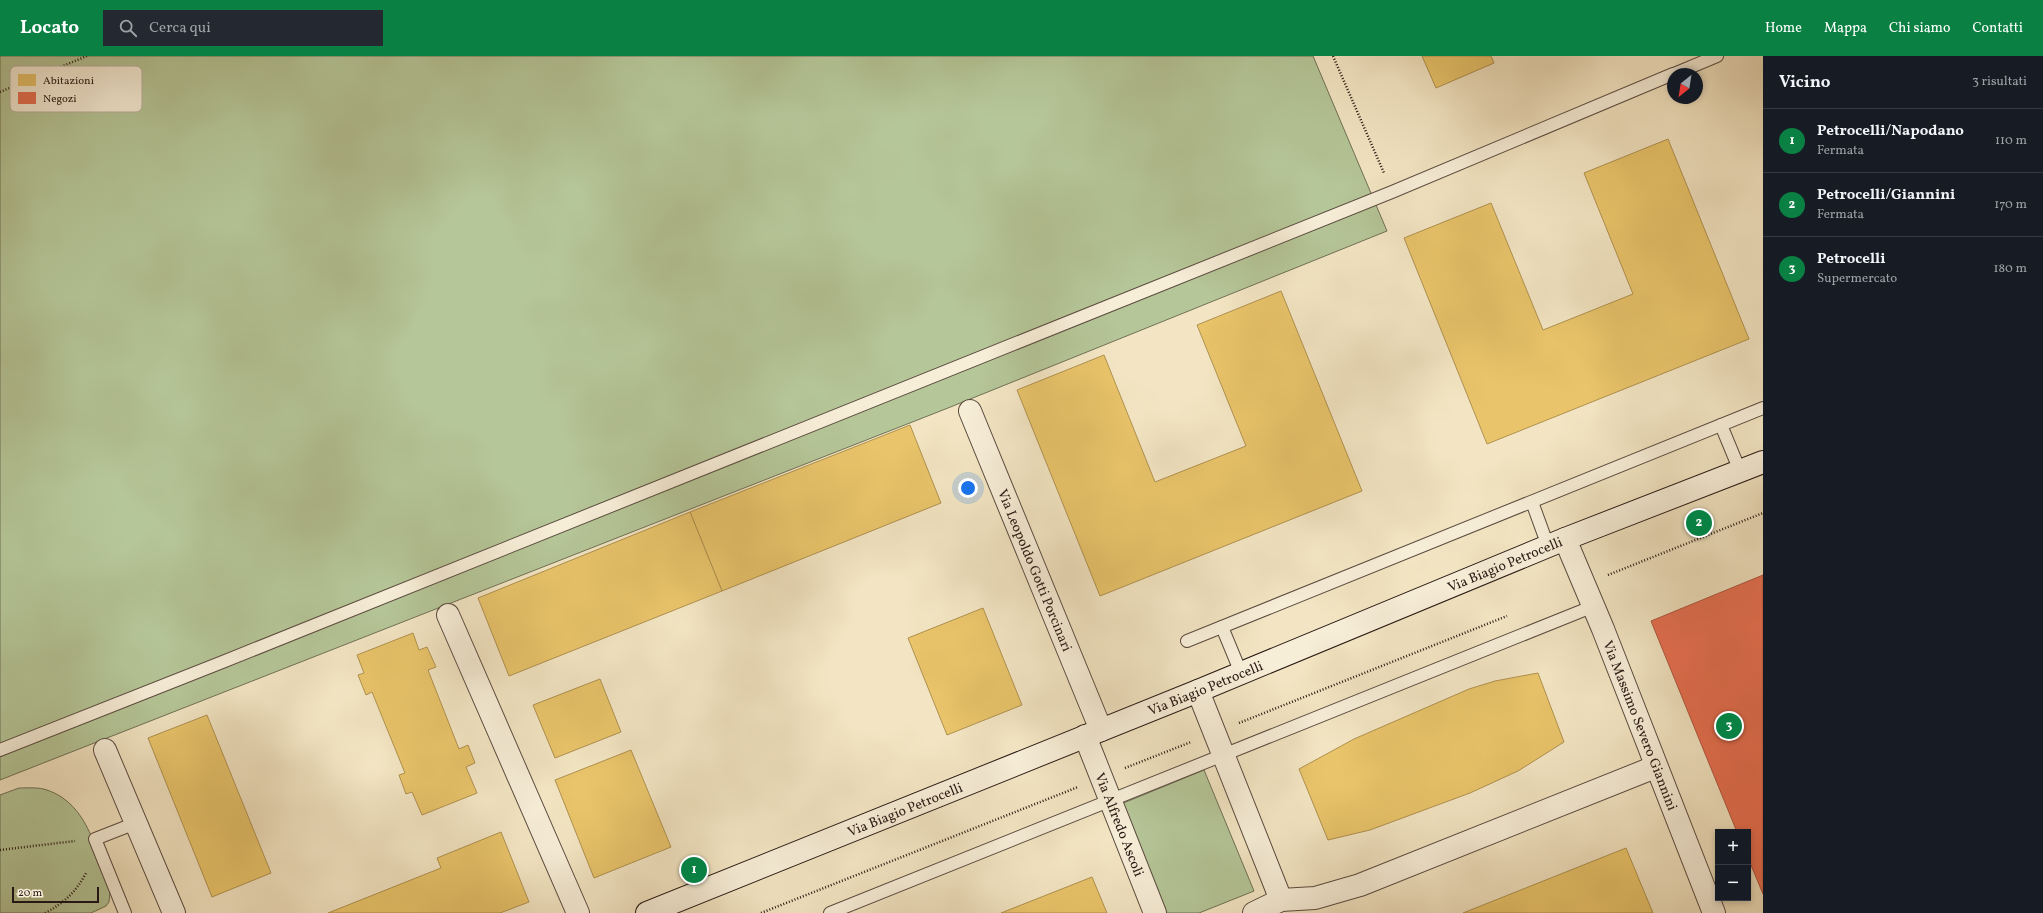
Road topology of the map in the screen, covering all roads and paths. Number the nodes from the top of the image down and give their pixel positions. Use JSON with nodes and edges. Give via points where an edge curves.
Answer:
{"nodes":[{"id":1,"x":87,"y":56,"type":"edge"},
{"id":2,"x":1334,"y":56,"type":"edge"},
{"id":3,"x":1717,"y":56,"type":"edge"},
{"id":4,"x":63,"y":66,"type":"edge"},
{"id":5,"x":1688,"y":68,"type":"edge"},
{"id":6,"x":1667,"y":77,"type":"edge"},
{"id":7,"x":10,"y":88,"type":"edge"},
{"id":8,"x":0,"y":92,"type":"edge"},
{"id":9,"x":1392,"y":192,"type":"junction"},
{"id":10,"x":1763,"y":408,"type":"edge"},
{"id":11,"x":970,"y":411,"type":"dead end"},
{"id":12,"x":1721,"y":425,"type":"junction"},
{"id":13,"x":1763,"y":462,"type":"edge"},
{"id":14,"x":1740,"y":471,"type":"junction"},
{"id":15,"x":1532,"y":502,"type":"junction"},
{"id":16,"x":1763,"y":513,"type":"edge"},
{"id":17,"x":1557,"y":543,"type":"junction"},
{"id":18,"x":1601,"y":578,"type":"dead end"},
{"id":19,"x":1594,"y":606,"type":"junction"},
{"id":20,"x":448,"y":614,"type":"dead end"},
{"id":21,"x":1510,"y":614,"type":"dead end"},
{"id":22,"x":1222,"y":627,"type":"junction"},
{"id":23,"x":1187,"y":641,"type":"dead end"},
{"id":24,"x":1241,"y":673,"type":"junction"},
{"id":25,"x":1198,"y":691,"type":"junction"},
{"id":26,"x":1260,"y":715,"type":"dead end"},
{"id":27,"x":1093,"y":733,"type":"junction"},
{"id":28,"x":1196,"y":740,"type":"dead end"},
{"id":29,"x":0,"y":750,"type":"edge"},
{"id":30,"x":105,"y":750,"type":"dead end"},
{"id":31,"x":1223,"y":754,"type":"junction"},
{"id":32,"x":1133,"y":765,"type":"dead end"},
{"id":33,"x":1655,"y":767,"type":"junction"},
{"id":34,"x":1069,"y":790,"type":"dead end"},
{"id":35,"x":1110,"y":800,"type":"junction"},
{"id":36,"x":136,"y":823,"type":"junction"},
{"id":37,"x":95,"y":839,"type":"junction"},
{"id":38,"x":0,"y":850,"type":"edge"},
{"id":39,"x":1281,"y":900,"type":"junction"},
{"id":40,"x":45,"y":913,"type":"edge"},
{"id":41,"x":125,"y":913,"type":"edge"},
{"id":42,"x":174,"y":913,"type":"edge"},
{"id":43,"x":578,"y":913,"type":"edge"},
{"id":44,"x":647,"y":913,"type":"edge"},
{"id":45,"x":761,"y":913,"type":"edge"},
{"id":46,"x":830,"y":913,"type":"edge"},
{"id":47,"x":1155,"y":913,"type":"edge"},
{"id":48,"x":1254,"y":913,"type":"edge"},
{"id":49,"x":1714,"y":913,"type":"edge"}],
"edges":[{"from":1,"to":4,"type":"path"},
{"from":2,"to":9,"type":"path"},
{"from":3,"to":5,"type":"lane"},
{"from":6,"to":9,"type":"lane"},
{"from":7,"to":8,"type":"path"},
{"from":9,"to":29,"type":"lane"},
{"from":10,"to":12,"type":"lane"},
{"from":11,"to":27,"type":"street","name":"Via Leopoldo Gotti Porcinari"},
{"from":12,"to":14,"type":"lane"},
{"from":12,"to":15,"type":"lane"},
{"from":13,"to":14,"type":"street","name":"Via Biagio Petrocelli"},
{"from":14,"to":17,"type":"street","name":"Via Biagio Petrocelli"},
{"from":15,"to":17,"type":"lane"},
{"from":15,"to":22,"type":"lane"},
{"from":16,"to":18,"type":"path"},
{"from":17,"to":19,"type":"street","name":"Via Massimo Severo Giannini"},
{"from":17,"to":24,"type":"street","name":"Via Biagio Petrocelli"},
{"from":19,"to":31,"type":"lane"},
{"from":19,"to":33,"type":"street","name":"Via Massimo Severo Giannini"},
{"from":20,"to":43,"type":"street"},
{"from":21,"to":26,"type":"path"},
{"from":22,"to":23,"type":"lane"},
{"from":22,"to":24,"type":"lane"},
{"from":24,"to":25,"type":"street","name":"Via Biagio Petrocelli"},
{"from":25,"to":27,"type":"street","name":"Via Biagio Petrocelli"},
{"from":25,"to":31,"type":"street"},
{"from":27,"to":35,"type":"street","name":"Via Alfredo Ascoli"},
{"from":27,"to":44,"type":"street","name":"Via Biagio Petrocelli"},
{"from":28,"to":32,"type":"path"},
{"from":30,"to":36,"type":"street"},
{"from":31,"to":35,"type":"lane"},
{"from":31,"to":39,"type":"street"},
{"from":33,"to":39,"type":"street","via":[[1360,886],[1315,898]]},
{"from":33,"to":49,"type":"street","name":"Via Massimo Severo Giannini"},
{"from":34,"to":45,"type":"path"},
{"from":35,"to":46,"type":"lane"},
{"from":35,"to":47,"type":"street","name":"Via Alfredo Ascoli"},
{"from":36,"to":37,"type":"lane"},
{"from":36,"to":42,"type":"street"},
{"from":37,"to":38,"type":"path"},
{"from":37,"to":40,"type":"path","via":[[88,870],[79,886],[68,899]]},
{"from":37,"to":41,"type":"lane"},
{"from":39,"to":48,"type":"street"}]}
